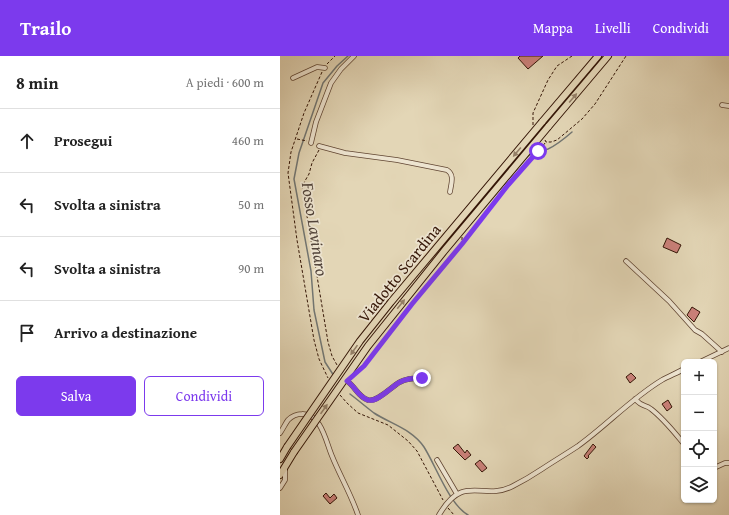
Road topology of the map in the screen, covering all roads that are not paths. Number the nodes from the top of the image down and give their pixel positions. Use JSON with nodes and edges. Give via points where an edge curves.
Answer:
{"nodes":[{"id":1,"x":354,"y":56,"type":"edge"},
{"id":2,"x":598,"y":56,"type":"edge"},
{"id":3,"x":608,"y":56,"type":"edge"},
{"id":4,"x":325,"y":68,"type":"road end"},
{"id":5,"x":293,"y":78,"type":"dead end"},
{"id":6,"x":722,"y":105,"type":"dead end"},
{"id":7,"x":729,"y":106,"type":"edge"},
{"id":8,"x":309,"y":142,"type":"road end"},
{"id":9,"x":319,"y":146,"type":"road end"},
{"id":10,"x":450,"y":192,"type":"dead end"},
{"id":11,"x":626,"y":261,"type":"dead end"},
{"id":12,"x":729,"y":348,"type":"edge"},
{"id":13,"x":722,"y":352,"type":"junction"},
{"id":14,"x":707,"y":359,"type":"edge"},
{"id":15,"x":681,"y":370,"type":"edge"},
{"id":16,"x":422,"y":378,"type":"dead end"},
{"id":17,"x":347,"y":381,"type":"road end"},
{"id":18,"x":635,"y":399,"type":"junction"},
{"id":19,"x":280,"y":433,"type":"edge"},
{"id":20,"x":681,"y":440,"type":"edge"},
{"id":21,"x":280,"y":459,"type":"edge"},
{"id":22,"x":437,"y":460,"type":"dead end"},
{"id":23,"x":729,"y":463,"type":"edge"},
{"id":24,"x":285,"y":467,"type":"junction"},
{"id":25,"x":716,"y":467,"type":"edge"},
{"id":26,"x":280,"y":475,"type":"edge"},
{"id":27,"x":280,"y":488,"type":"edge"},
{"id":28,"x":456,"y":495,"type":"junction"},
{"id":29,"x":358,"y":515,"type":"edge"},
{"id":30,"x":439,"y":515,"type":"edge"}],
"edges":[{"from":1,"to":8,"type":"street","via":[[331,83]]},
{"from":2,"to":21,"type":"highway","name":"Viadotto Scardina","one_way":true,"bridge":true,"via":[[373,325]]},
{"from":24,"to":3,"type":"highway","name":"Viadotto Scardina","one_way":true,"bridge":true,"via":[[372,341]]},
{"from":4,"to":5,"type":"street","via":[[317,68]]},
{"from":6,"to":7,"type":"street"},
{"from":9,"to":10,"type":"street","via":[[345,153],[447,170],[452,176]]},
{"from":11,"to":13,"type":"street","via":[[669,301],[695,330]]},
{"from":12,"to":13,"type":"street"},
{"from":13,"to":14,"type":"street"},
{"from":15,"to":18,"type":"street","via":[[664,378]]},
{"from":16,"to":17,"type":"street","via":[[402,380],[370,401]]},
{"from":18,"to":20,"type":"street","via":[[641,405],[649,407]]},
{"from":18,"to":28,"type":"street","via":[[578,446],[512,487],[492,491],[469,490]]},
{"from":19,"to":29,"type":"street","via":[[289,419],[295,415],[305,414],[317,420]]},
{"from":22,"to":28,"type":"street"},
{"from":23,"to":25,"type":"street"},
{"from":24,"to":26,"type":"highway","name":"Viadotto Scardina"},
{"from":24,"to":27,"type":"street","via":[[285,480]]},
{"from":28,"to":30,"type":"street"}]}
